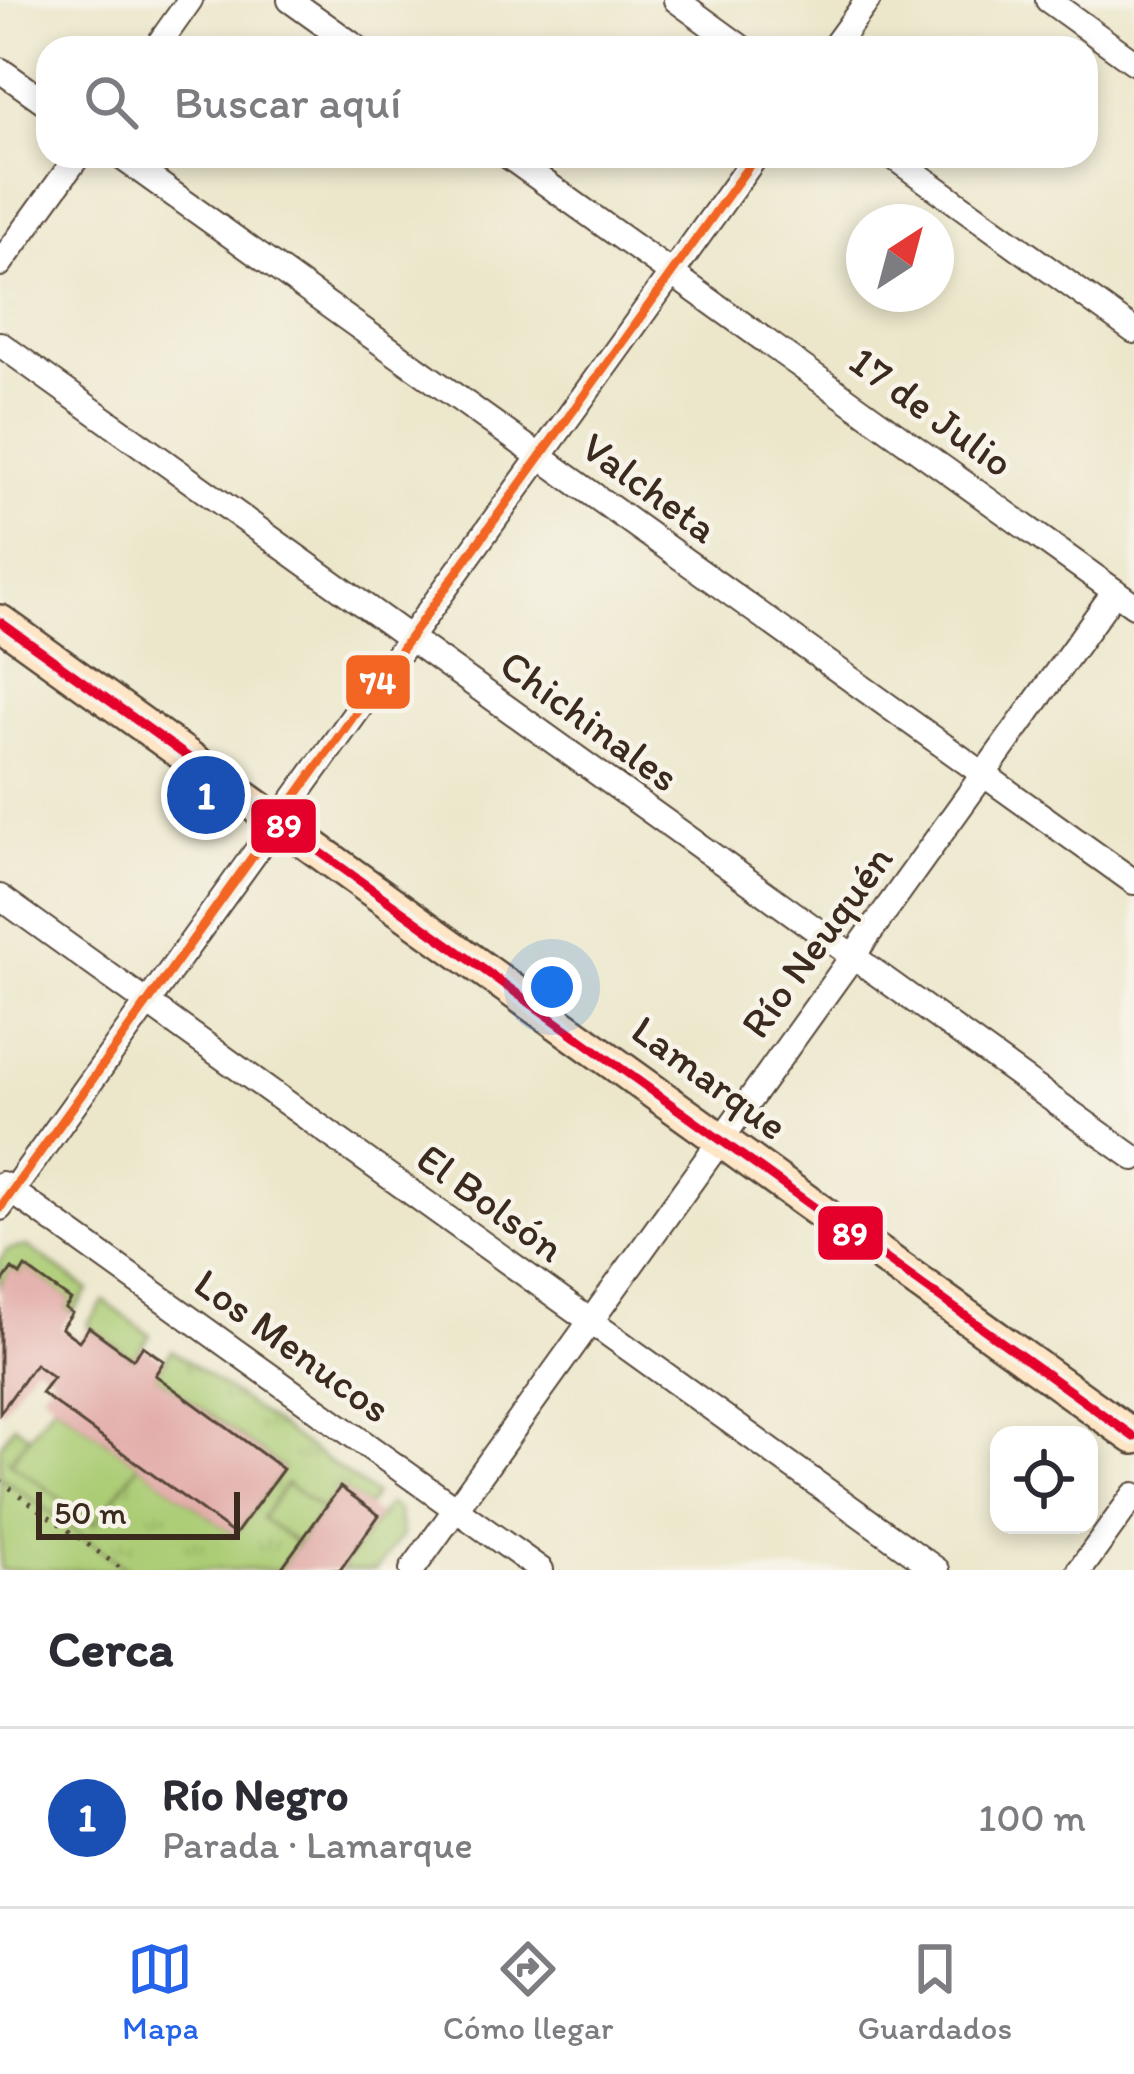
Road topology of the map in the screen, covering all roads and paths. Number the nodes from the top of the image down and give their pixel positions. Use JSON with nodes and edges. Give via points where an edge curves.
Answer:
{"nodes":[{"id":1,"x":190,"y":0,"type":"edge"},
{"id":2,"x":290,"y":0,"type":"edge"},
{"id":3,"x":676,"y":0,"type":"edge"},
{"id":4,"x":868,"y":0,"type":"edge"},
{"id":5,"x":1048,"y":0,"type":"edge"},
{"id":6,"x":164,"y":36,"type":"edge"},
{"id":7,"x":340,"y":36,"type":"edge"},
{"id":8,"x":726,"y":36,"type":"edge"},
{"id":9,"x":842,"y":36,"type":"edge"},
{"id":10,"x":1098,"y":36,"type":"edge"},
{"id":11,"x":1098,"y":36,"type":"edge"},
{"id":12,"x":1134,"y":62,"type":"edge"},
{"id":13,"x":0,"y":70,"type":"edge"},
{"id":14,"x":36,"y":96,"type":"edge"},
{"id":15,"x":69,"y":168,"type":"edge"},
{"id":16,"x":137,"y":168,"type":"edge"},
{"id":17,"x":525,"y":168,"type":"edge"},
{"id":18,"x":746,"y":168,"type":"edge"},
{"id":19,"x":909,"y":168,"type":"edge"},
{"id":20,"x":0,"y":264,"type":"edge"},
{"id":21,"x":671,"y":273,"type":"junction"},
{"id":22,"x":1134,"y":331,"type":"edge"},
{"id":23,"x":0,"y":344,"type":"edge"},
{"id":24,"x":540,"y":457,"type":"junction"},
{"id":25,"x":1125,"y":598,"type":"edge"},
{"id":26,"x":0,"y":622,"type":"edge"},
{"id":27,"x":409,"y":638,"type":"junction"},
{"id":28,"x":983,"y":774,"type":"junction"},
{"id":29,"x":278,"y":822,"type":"junction"},
{"id":30,"x":1134,"y":882,"type":"edge"},
{"id":31,"x":0,"y":896,"type":"edge"},
{"id":32,"x":853,"y":956,"type":"junction"},
{"id":33,"x":148,"y":1002,"type":"junction"},
{"id":34,"x":721,"y":1140,"type":"junction"},
{"id":35,"x":1134,"y":1158,"type":"edge"},
{"id":36,"x":4,"y":1194,"type":"edge"},
{"id":37,"x":591,"y":1321,"type":"junction"},
{"id":38,"x":1134,"y":1437,"type":"edge"},
{"id":39,"x":0,"y":1481,"type":"edge"},
{"id":40,"x":1134,"y":1495,"type":"edge"},
{"id":41,"x":456,"y":1509,"type":"junction"},
{"id":42,"x":123,"y":1570,"type":"edge"},
{"id":43,"x":412,"y":1570,"type":"edge"},
{"id":44,"x":541,"y":1570,"type":"edge"},
{"id":45,"x":937,"y":1570,"type":"edge"},
{"id":46,"x":1080,"y":1570,"type":"edge"}],
"edges":[{"from":1,"to":6,"type":"street"},
{"from":2,"to":7,"type":"street"},
{"from":3,"to":8,"type":"street"},
{"from":4,"to":9,"type":"street"},
{"from":5,"to":11,"type":"street"},
{"from":10,"to":12,"type":"street"},
{"from":13,"to":14,"type":"street"},
{"from":15,"to":20,"type":"street"},
{"from":16,"to":24,"type":"street","name":"Valcheta"},
{"from":17,"to":21,"type":"street","name":"17 de Julio"},
{"from":18,"to":21,"type":"street"},
{"from":19,"to":22,"type":"street"},
{"from":21,"to":24,"type":"street"},
{"from":21,"to":25,"type":"street","name":"17 de Julio"},
{"from":23,"to":27,"type":"street","name":"Chichinales"},
{"from":24,"to":27,"type":"street"},
{"from":24,"to":28,"type":"street","name":"Valcheta"},
{"from":25,"to":28,"type":"street","name":"Río Neuquén"},
{"from":26,"to":29,"type":"street","name":"Lamarque"},
{"from":27,"to":29,"type":"street"},
{"from":27,"to":32,"type":"street","name":"Chichinales"},
{"from":28,"to":30,"type":"street","name":"Valcheta"},
{"from":28,"to":32,"type":"street","name":"Río Neuquén"},
{"from":29,"to":33,"type":"street"},
{"from":29,"to":34,"type":"street","name":"Lamarque"},
{"from":31,"to":33,"type":"street","name":"El Bolsón"},
{"from":32,"to":34,"type":"street","name":"Río Neuquén"},
{"from":32,"to":35,"type":"street","name":"Chichinales"},
{"from":33,"to":36,"type":"street"},
{"from":33,"to":37,"type":"street","name":"El Bolsón"},
{"from":34,"to":37,"type":"street","name":"Río Neuquén"},
{"from":34,"to":38,"type":"street","name":"Lamarque"},
{"from":36,"to":41,"type":"street","name":"Los Menucos"},
{"from":37,"to":41,"type":"street","name":"Río Neuquén"},
{"from":37,"to":45,"type":"street","name":"El Bolsón"},
{"from":39,"to":42,"type":"path"},
{"from":40,"to":46,"type":"street"},
{"from":41,"to":43,"type":"street","name":"Río Neuquén"},
{"from":41,"to":44,"type":"street","name":"Los Menucos"}]}
